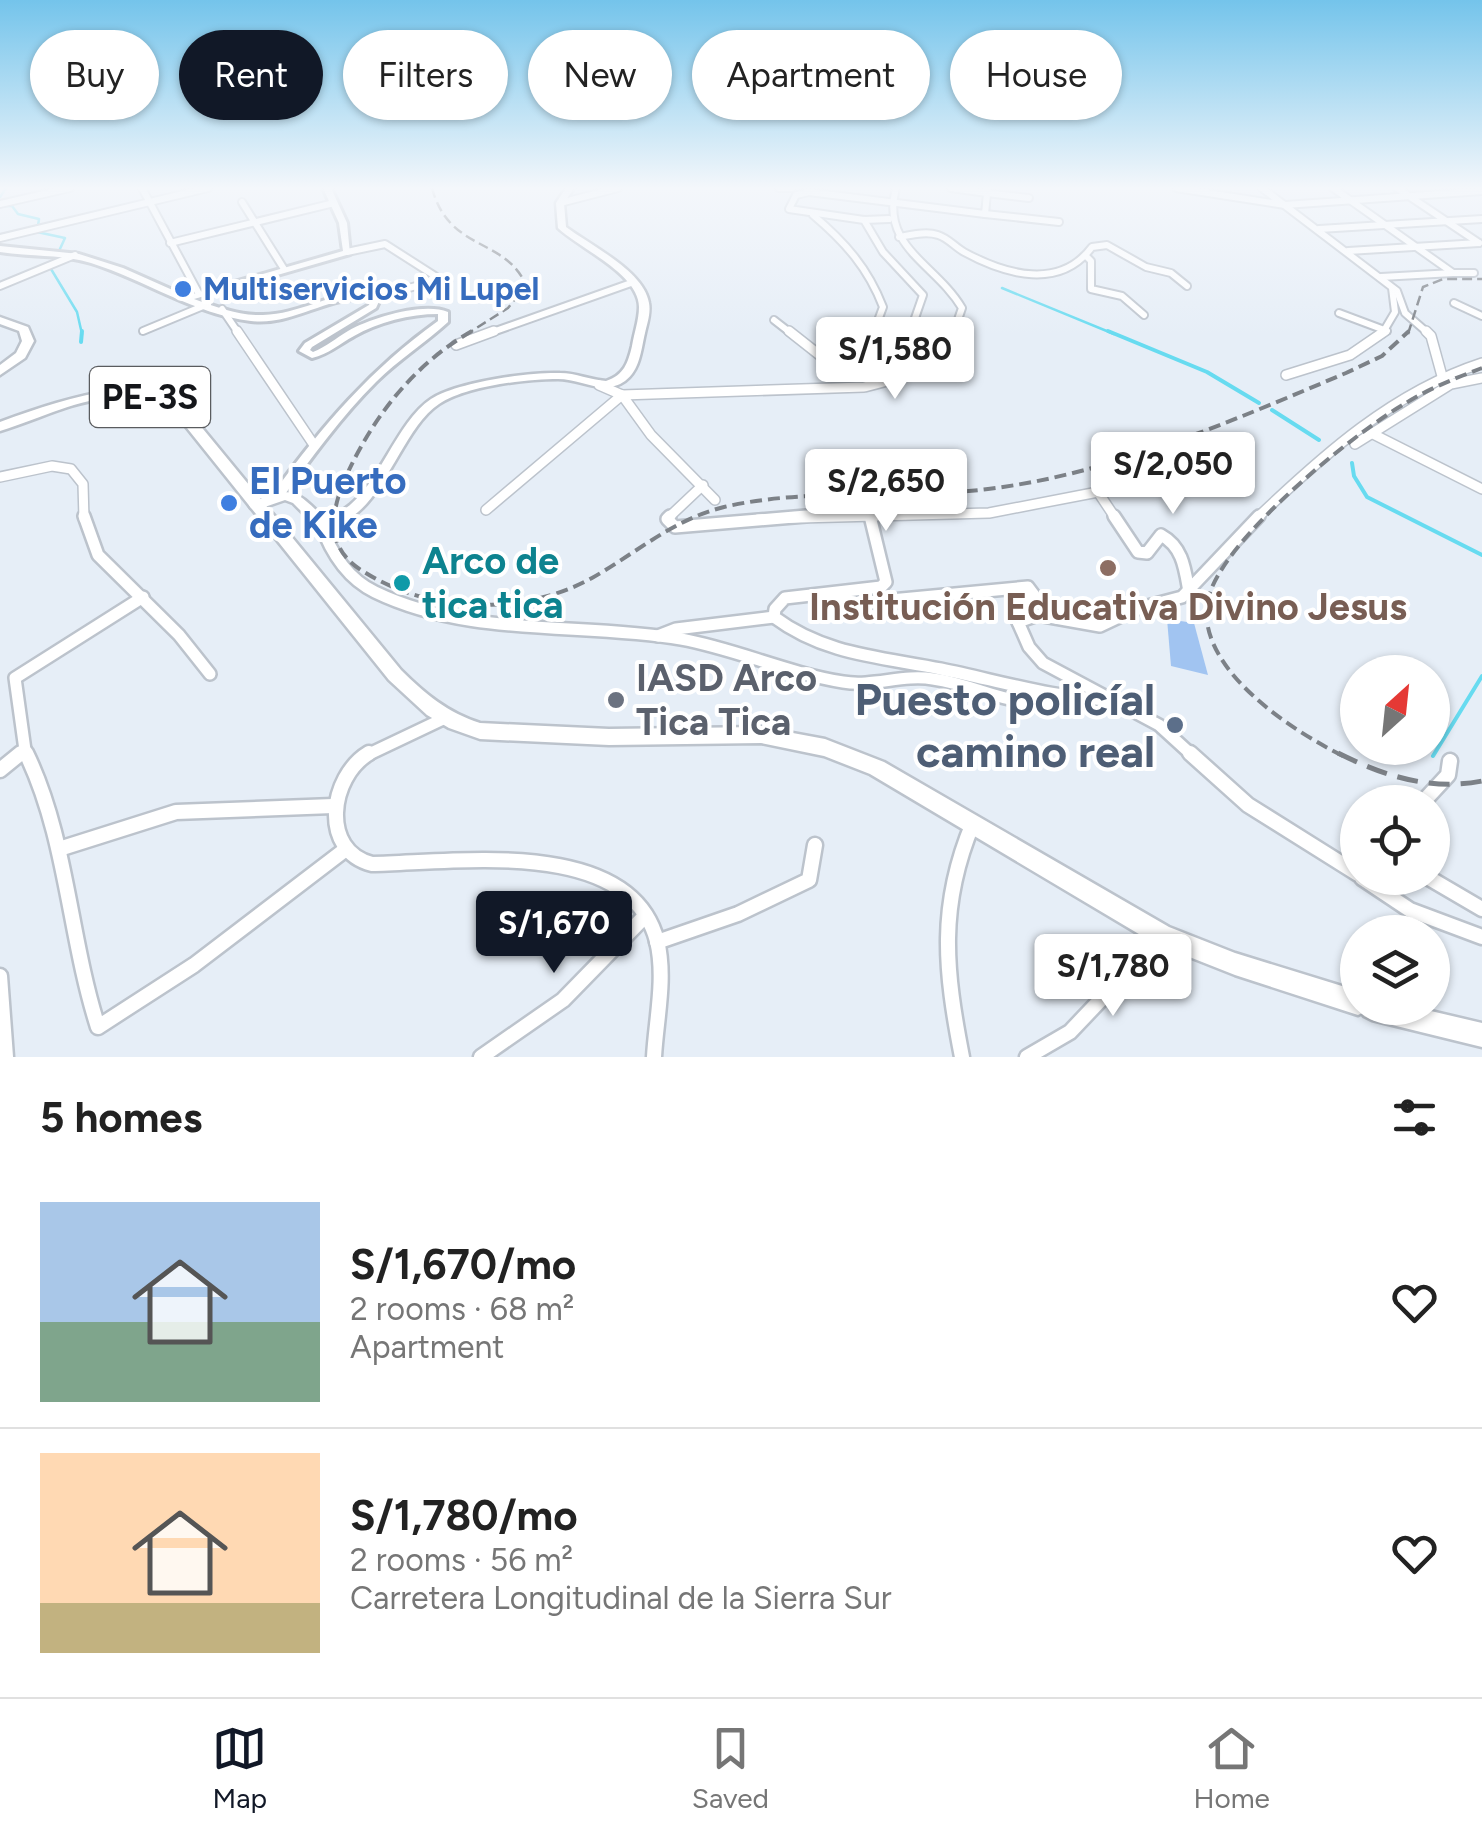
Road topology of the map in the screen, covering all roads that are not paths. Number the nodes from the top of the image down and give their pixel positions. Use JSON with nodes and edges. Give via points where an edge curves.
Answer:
{"nodes":[{"id":1,"x":167,"y":237,"type":"edge"},
{"id":2,"x":193,"y":237,"type":"edge"},
{"id":3,"x":264,"y":237,"type":"edge"},
{"id":4,"x":345,"y":237,"type":"edge"},
{"id":5,"x":574,"y":237,"type":"edge"},
{"id":6,"x":840,"y":237,"type":"edge"},
{"id":7,"x":874,"y":237,"type":"edge"},
{"id":8,"x":900,"y":237,"type":"edge"},
{"id":9,"x":943,"y":237,"type":"edge"},
{"id":10,"x":1329,"y":237,"type":"edge"},
{"id":11,"x":1403,"y":237,"type":"edge"},
{"id":12,"x":170,"y":243,"type":"junction"},
{"id":13,"x":1480,"y":246,"type":"edge"},
{"id":14,"x":1417,"y":247,"type":"junction"},
{"id":15,"x":0,"y":250,"type":"edge"},
{"id":16,"x":1347,"y":251,"type":"junction"},
{"id":17,"x":348,"y":252,"type":"junction"},
{"id":18,"x":75,"y":255,"type":"junction"},
{"id":19,"x":1087,"y":257,"type":"junction"},
{"id":20,"x":284,"y":269,"type":"junction"},
{"id":21,"x":1453,"y":273,"type":"junction"},
{"id":22,"x":1479,"y":275,"type":"edge"},
{"id":23,"x":1380,"y":277,"type":"junction"},
{"id":24,"x":631,"y":283,"type":"junction"},
{"id":25,"x":0,"y":286,"type":"edge"},
{"id":26,"x":1187,"y":286,"type":"dead end"},
{"id":27,"x":1392,"y":286,"type":"junction"},
{"id":28,"x":199,"y":294,"type":"junction"},
{"id":29,"x":376,"y":297,"type":"junction"},
{"id":30,"x":187,"y":298,"type":"junction"},
{"id":31,"x":1454,"y":303,"type":"dead end"},
{"id":32,"x":208,"y":304,"type":"junction"},
{"id":33,"x":221,"y":309,"type":"junction"},
{"id":34,"x":1339,"y":313,"type":"dead end"},
{"id":35,"x":1144,"y":315,"type":"dead end"},
{"id":36,"x":1482,"y":316,"type":"edge"},
{"id":37,"x":0,"y":320,"type":"edge"},
{"id":38,"x":774,"y":320,"type":"dead end"},
{"id":39,"x":143,"y":331,"type":"dead end"},
{"id":40,"x":1387,"y":331,"type":"junction"},
{"id":41,"x":456,"y":345,"type":"dead end"},
{"id":42,"x":1482,"y":362,"type":"edge"},
{"id":43,"x":1464,"y":366,"type":"junction"},
{"id":44,"x":0,"y":371,"type":"edge"},
{"id":45,"x":1286,"y":375,"type":"dead end"},
{"id":46,"x":1442,"y":376,"type":"junction"},
{"id":47,"x":1482,"y":376,"type":"edge"},
{"id":48,"x":894,"y":383,"type":"junction"},
{"id":49,"x":599,"y":385,"type":"junction"},
{"id":50,"x":622,"y":395,"type":"junction"},
{"id":51,"x":0,"y":427,"type":"edge"},
{"id":52,"x":1370,"y":435,"type":"junction"},
{"id":53,"x":1354,"y":438,"type":"junction"},
{"id":54,"x":314,"y":444,"type":"junction"},
{"id":55,"x":1190,"y":460,"type":"dead end"},
{"id":56,"x":0,"y":477,"type":"edge"},
{"id":57,"x":702,"y":485,"type":"junction"},
{"id":58,"x":1482,"y":489,"type":"edge"},
{"id":59,"x":1098,"y":492,"type":"junction"},
{"id":60,"x":279,"y":494,"type":"junction"},
{"id":61,"x":715,"y":500,"type":"dead end"},
{"id":62,"x":256,"y":505,"type":"junction"},
{"id":63,"x":486,"y":510,"type":"dead end"},
{"id":64,"x":869,"y":514,"type":"junction"},
{"id":65,"x":320,"y":522,"type":"junction"},
{"id":66,"x":1189,"y":592,"type":"junction"},
{"id":67,"x":818,"y":597,"type":"junction"},
{"id":68,"x":142,"y":598,"type":"junction"},
{"id":69,"x":774,"y":617,"type":"junction"},
{"id":70,"x":1018,"y":622,"type":"junction"},
{"id":71,"x":658,"y":636,"type":"junction"},
{"id":72,"x":210,"y":674,"type":"dead end"},
{"id":73,"x":1066,"y":700,"type":"junction"},
{"id":74,"x":1117,"y":700,"type":"junction"},
{"id":75,"x":445,"y":718,"type":"junction"},
{"id":76,"x":24,"y":750,"type":"junction"},
{"id":77,"x":3,"y":761,"type":"edge"},
{"id":78,"x":333,"y":806,"type":"junction"},
{"id":79,"x":974,"y":822,"type":"junction"},
{"id":80,"x":815,"y":846,"type":"dead end"},
{"id":81,"x":346,"y":849,"type":"junction"},
{"id":82,"x":59,"y":850,"type":"junction"},
{"id":83,"x":1340,"y":863,"type":"edge"},
{"id":84,"x":1450,"y":890,"type":"edge"},
{"id":85,"x":1388,"y":895,"type":"edge"},
{"id":86,"x":1482,"y":909,"type":"edge"},
{"id":87,"x":645,"y":916,"type":"junction"},
{"id":88,"x":1162,"y":935,"type":"junction"},
{"id":89,"x":1482,"y":937,"type":"edge"},
{"id":90,"x":657,"y":942,"type":"junction"},
{"id":91,"x":0,"y":976,"type":"edge"},
{"id":92,"x":1340,"y":998,"type":"edge"},
{"id":93,"x":1441,"y":1025,"type":"edge"},
{"id":94,"x":1482,"y":1035,"type":"edge"},
{"id":95,"x":6,"y":1057,"type":"edge"},
{"id":96,"x":481,"y":1057,"type":"edge"},
{"id":97,"x":654,"y":1057,"type":"edge"},
{"id":98,"x":962,"y":1057,"type":"edge"},
{"id":99,"x":1027,"y":1057,"type":"edge"}],
"edges":[{"from":1,"to":12,"type":"street"},
{"from":2,"to":12,"type":"street"},
{"from":3,"to":20,"type":"street"},
{"from":4,"to":17,"type":"street"},
{"from":5,"to":24,"type":"main road"},
{"from":6,"to":7,"type":"street","via":[[873,280],[883,307],[873,334],[892,336],[914,324],[923,295]]},
{"from":8,"to":48,"type":"street","via":[[962,308],[944,349]]},
{"from":9,"to":19,"type":"street","via":[[983,260],[1045,276],[1063,275]]},
{"from":10,"to":16,"type":"street"},
{"from":11,"to":14,"type":"street"},
{"from":12,"to":28,"type":"street"},
{"from":13,"to":14,"type":"street"},
{"from":14,"to":16,"type":"street"},
{"from":14,"to":21,"type":"street"},
{"from":15,"to":18,"type":"street"},
{"from":16,"to":23,"type":"street"},
{"from":17,"to":20,"type":"street"},
{"from":17,"to":29,"type":"street","via":[[385,244],[435,276]]},
{"from":18,"to":25,"type":"street"},
{"from":18,"to":30,"type":"street"},
{"from":19,"to":26,"type":"street","via":[[1092,247],[1107,244]]},
{"from":19,"to":35,"type":"street","via":[[1092,289],[1122,296]]},
{"from":20,"to":28,"type":"street"},
{"from":21,"to":22,"type":"street"},
{"from":21,"to":23,"type":"street"},
{"from":23,"to":27,"type":"street"},
{"from":24,"to":41,"type":"street"},
{"from":24,"to":49,"type":"main road","via":[[644,309],[633,364],[621,379]]},
{"from":27,"to":40,"type":"street","via":[[1395,312]]},
{"from":27,"to":46,"type":"street","via":[[1407,315],[1430,336]]},
{"from":28,"to":30,"type":"street"},
{"from":29,"to":33,"type":"street","via":[[272,318]]},
{"from":29,"to":54,"type":"street","via":[[373,306],[308,345],[306,353],[323,353],[362,328],[422,312],[443,312],[446,319],[388,361]]},
{"from":30,"to":32,"type":"street"},
{"from":31,"to":36,"type":"street"},
{"from":32,"to":33,"type":"street"},
{"from":32,"to":39,"type":"street"},
{"from":33,"to":54,"type":"street"},
{"from":34,"to":40,"type":"street"},
{"from":37,"to":44,"type":"highway","via":[[24,329],[28,341]]},
{"from":38,"to":48,"type":"street","via":[[822,356]]},
{"from":40,"to":45,"type":"street","via":[[1345,358]]},
{"from":42,"to":43,"type":"street"},
{"from":43,"to":46,"type":"street"},
{"from":43,"to":47,"type":"street"},
{"from":46,"to":53,"type":"street"},
{"from":47,"to":52,"type":"street","via":[[1452,384]]},
{"from":48,"to":50,"type":"street"},
{"from":49,"to":50,"type":"street"},
{"from":49,"to":65,"type":"main road","via":[[555,376],[439,399],[414,419],[353,513]]},
{"from":50,"to":57,"type":"street"},
{"from":50,"to":63,"type":"street"},
{"from":51,"to":62,"type":"highway","number":"PE-3S","via":[[80,400],[156,398],[180,410]]},
{"from":52,"to":53,"type":"street"},
{"from":52,"to":58,"type":"street"},
{"from":53,"to":66,"type":"street","via":[[1312,464]]},
{"from":54,"to":60,"type":"street"},
{"from":55,"to":59,"type":"street"},
{"from":56,"to":68,"type":"street","via":[[52,466],[72,469],[82,484],[94,549]]},
{"from":57,"to":61,"type":"street"},
{"from":57,"to":64,"type":"street","via":[[667,518],[675,527]]},
{"from":59,"to":64,"type":"street","via":[[989,513]]},
{"from":59,"to":66,"type":"street","via":[[1138,552],[1147,553],[1161,535],[1171,539]]},
{"from":60,"to":62,"type":"main road"},
{"from":60,"to":65,"type":"main road","via":[[298,500]]},
{"from":62,"to":75,"type":"highway","number":"PE-3S","via":[[395,675]]},
{"from":64,"to":67,"type":"street","via":[[886,582]]},
{"from":65,"to":71,"type":"street","via":[[346,570],[386,597],[468,617]]},
{"from":66,"to":70,"type":"street","via":[[1100,626],[1038,615]]},
{"from":67,"to":69,"type":"street","via":[[785,598]]},
{"from":67,"to":70,"type":"street","via":[[859,603],[1028,587],[1034,595]]},
{"from":68,"to":72,"type":"street"},
{"from":68,"to":76,"type":"street","via":[[15,678]]},
{"from":69,"to":71,"type":"street"},
{"from":69,"to":73,"type":"street","via":[[810,643],[858,658],[939,669]]},
{"from":70,"to":74,"type":"street","via":[[1043,662]]},
{"from":71,"to":73,"type":"street","via":[[846,682],[934,679],[1010,705]]},
{"from":73,"to":74,"type":"street"},
{"from":74,"to":83,"type":"street","via":[[1159,726],[1248,805]]},
{"from":75,"to":78,"type":"street","via":[[355,761],[337,781]]},
{"from":75,"to":79,"type":"highway","number":"PE-3S","via":[[480,731],[747,734],[808,743],[877,768]]},
{"from":76,"to":77,"type":"street"},
{"from":76,"to":82,"type":"street"},
{"from":78,"to":81,"type":"street"},
{"from":78,"to":82,"type":"street","via":[[176,812]]},
{"from":79,"to":88,"type":"highway","number":"PE-3S"},
{"from":79,"to":98,"type":"street","via":[[954,867],[943,930]]},
{"from":80,"to":90,"type":"street","via":[[808,880]]},
{"from":81,"to":82,"type":"street","via":[[208,955],[98,1027]]},
{"from":81,"to":87,"type":"street","via":[[372,864],[564,866],[621,894]]},
{"from":84,"to":86,"type":"street"},
{"from":85,"to":89,"type":"street"},
{"from":87,"to":90,"type":"street"},
{"from":87,"to":96,"type":"street","via":[[563,1000]]},
{"from":88,"to":92,"type":"highway","number":"PE-3S"},
{"from":88,"to":99,"type":"street","via":[[1070,1032]]},
{"from":90,"to":97,"type":"street"},
{"from":91,"to":95,"type":"street"},
{"from":93,"to":94,"type":"highway"}]}
